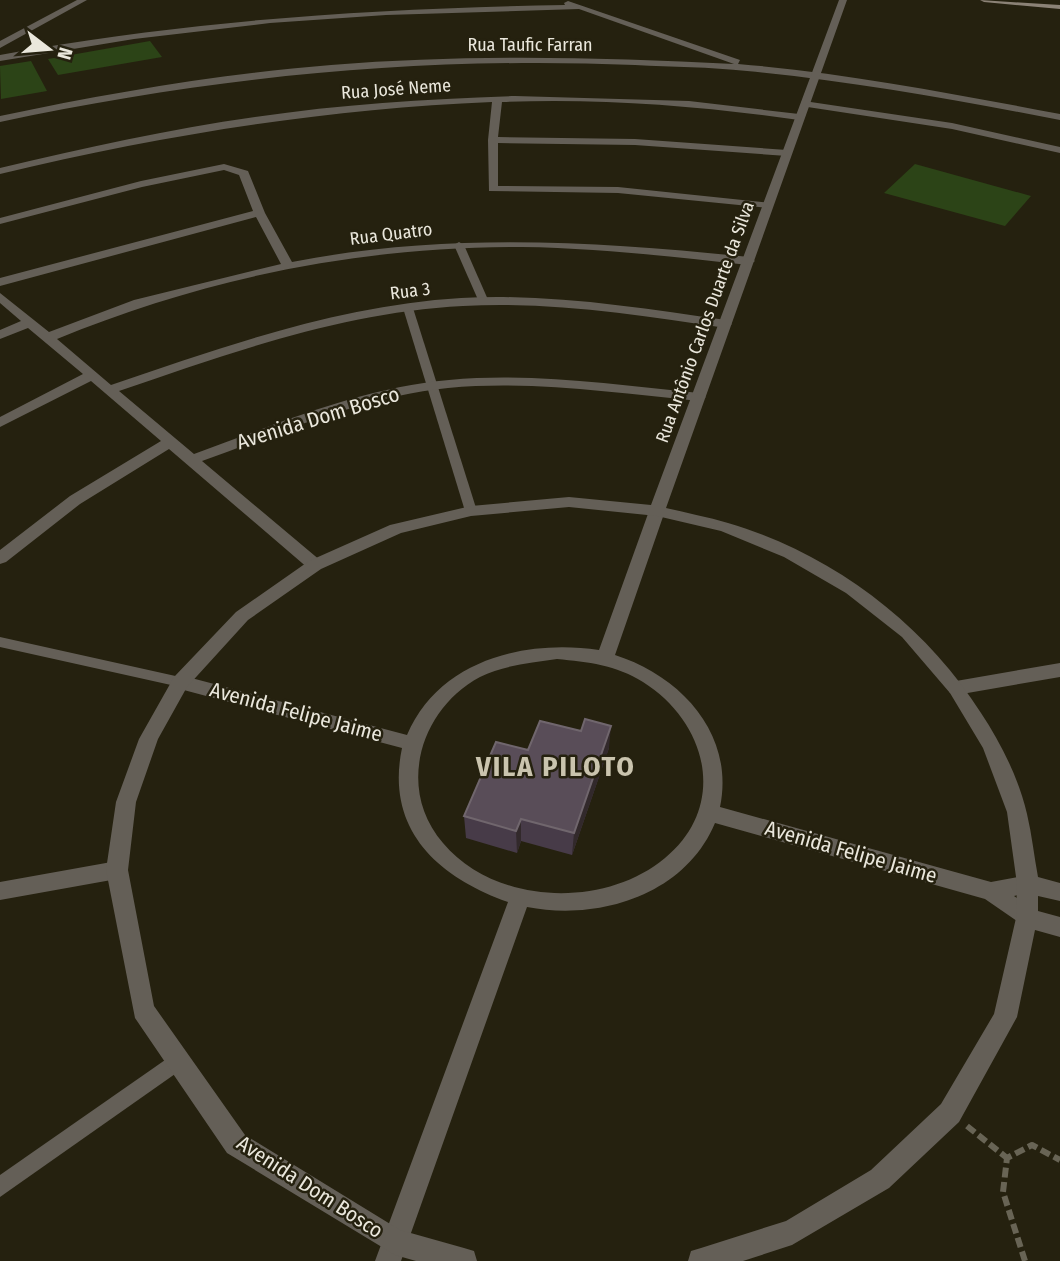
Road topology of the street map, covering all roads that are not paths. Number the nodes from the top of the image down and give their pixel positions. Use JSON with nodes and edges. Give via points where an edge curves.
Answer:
{"nodes":[{"id":1,"x":83,"y":0,"type":"edge"},
{"id":2,"x":558,"y":0,"type":"edge"},
{"id":3,"x":843,"y":0,"type":"edge"},
{"id":4,"x":984,"y":0,"type":"edge"},
{"id":5,"x":1013,"y":1,"type":"edge"},
{"id":6,"x":579,"y":7,"type":"junction"},
{"id":7,"x":1060,"y":7,"type":"edge"},
{"id":8,"x":0,"y":45,"type":"edge"},
{"id":9,"x":0,"y":58,"type":"edge"},
{"id":10,"x":756,"y":68,"type":"junction"},
{"id":11,"x":815,"y":76,"type":"junction"},
{"id":12,"x":497,"y":100,"type":"junction"},
{"id":13,"x":804,"y":104,"type":"junction"},
{"id":14,"x":799,"y":117,"type":"junction"},
{"id":15,"x":1060,"y":117,"type":"edge"},
{"id":16,"x":0,"y":119,"type":"edge"},
{"id":17,"x":493,"y":140,"type":"junction"},
{"id":18,"x":1060,"y":150,"type":"edge"},
{"id":19,"x":787,"y":153,"type":"junction"},
{"id":20,"x":0,"y":171,"type":"edge"},
{"id":21,"x":768,"y":205,"type":"junction"},
{"id":22,"x":259,"y":213,"type":"junction"},
{"id":23,"x":0,"y":221,"type":"edge"},
{"id":24,"x":459,"y":245,"type":"junction"},
{"id":25,"x":749,"y":261,"type":"junction"},
{"id":26,"x":288,"y":266,"type":"junction"},
{"id":27,"x":0,"y":282,"type":"edge"},
{"id":28,"x":0,"y":297,"type":"edge"},
{"id":29,"x":484,"y":302,"type":"junction"},
{"id":30,"x":408,"y":308,"type":"junction"},
{"id":31,"x":30,"y":322,"type":"junction"},
{"id":32,"x":726,"y":324,"type":"junction"},
{"id":33,"x":0,"y":335,"type":"edge"},
{"id":34,"x":47,"y":338,"type":"junction"},
{"id":35,"x":92,"y":375,"type":"junction"},
{"id":36,"x":433,"y":387,"type":"junction"},
{"id":37,"x":110,"y":390,"type":"junction"},
{"id":38,"x":699,"y":397,"type":"junction"},
{"id":39,"x":0,"y":423,"type":"edge"},
{"id":40,"x":170,"y":442,"type":"junction"},
{"id":41,"x":191,"y":460,"type":"junction"},
{"id":42,"x":471,"y":511,"type":"junction"},
{"id":43,"x":657,"y":511,"type":"junction"},
{"id":44,"x":0,"y":558,"type":"edge"},
{"id":45,"x":315,"y":565,"type":"junction"},
{"id":46,"x":0,"y":642,"type":"edge"},
{"id":47,"x":605,"y":658,"type":"junction"},
{"id":48,"x":1060,"y":670,"type":"edge"},
{"id":49,"x":180,"y":682,"type":"junction"},
{"id":50,"x":956,"y":688,"type":"junction"},
{"id":51,"x":411,"y":743,"type":"junction"},
{"id":52,"x":710,"y":813,"type":"junction"},
{"id":53,"x":117,"y":870,"type":"junction"},
{"id":54,"x":1028,"y":884,"type":"junction"},
{"id":55,"x":0,"y":891,"type":"edge"},
{"id":56,"x":991,"y":891,"type":"junction"},
{"id":57,"x":1060,"y":891,"type":"edge"},
{"id":58,"x":520,"y":898,"type":"junction"},
{"id":59,"x":1027,"y":918,"type":"junction"},
{"id":60,"x":1060,"y":927,"type":"edge"},
{"id":61,"x":178,"y":1060,"type":"junction"},
{"id":62,"x":0,"y":1187,"type":"edge"},
{"id":63,"x":392,"y":1252,"type":"edge"},
{"id":64,"x":464,"y":1261,"type":"edge"},
{"id":65,"x":701,"y":1261,"type":"edge"}],
"edges":[{"from":1,"to":8,"type":"street"},
{"from":2,"to":6,"type":"street"},
{"from":3,"to":11,"type":"street","name":"Rua Antônio Carlos Duarte da Silva"},
{"from":4,"to":5,"type":"main road"},
{"from":5,"to":7,"type":"main road"},
{"from":6,"to":9,"type":"street","via":[[440,9],[267,20]]},
{"from":6,"to":10,"type":"street"},
{"from":10,"to":11,"type":"street","name":"Rua Taufic Farran"},
{"from":10,"to":16,"type":"street","name":"Rua Taufic Farran","via":[[588,60],[402,63],[191,85],[85,100]]},
{"from":11,"to":13,"type":"street","name":"Rua Antônio Carlos Duarte da Silva"},
{"from":11,"to":15,"type":"street","name":"Rua Taufic Farran"},
{"from":12,"to":14,"type":"street","name":"Rua José Neme","via":[[689,104]]},
{"from":12,"to":17,"type":"street"},
{"from":12,"to":20,"type":"street","name":"Rua José Neme","via":[[346,108],[262,119],[111,144]]},
{"from":13,"to":14,"type":"street","name":"Rua Antônio Carlos Duarte da Silva"},
{"from":13,"to":18,"type":"street","via":[[952,126]]},
{"from":14,"to":19,"type":"street","name":"Rua Antônio Carlos Duarte da Silva"},
{"from":17,"to":19,"type":"street","via":[[718,146]]},
{"from":17,"to":21,"type":"street","via":[[493,189],[631,191]]},
{"from":19,"to":21,"type":"street","name":"Rua Antônio Carlos Duarte da Silva"},
{"from":21,"to":25,"type":"street","name":"Rua Antônio Carlos Duarte da Silva"},
{"from":22,"to":23,"type":"street","via":[[244,173],[224,167]]},
{"from":22,"to":26,"type":"street"},
{"from":22,"to":27,"type":"street"},
{"from":24,"to":25,"type":"street","name":"Rua Quatro","via":[[562,244]]},
{"from":24,"to":26,"type":"street","name":"Rua Quatro"},
{"from":24,"to":29,"type":"lane"},
{"from":25,"to":32,"type":"street","name":"Rua Antônio Carlos Duarte da Silva"},
{"from":26,"to":34,"type":"street","name":"Rua Quatro","via":[[122,307]]},
{"from":28,"to":31,"type":"street"},
{"from":29,"to":30,"type":"street","name":"Rua 3"},
{"from":29,"to":32,"type":"street","name":"Rua 3","via":[[621,309]]},
{"from":30,"to":36,"type":"lane"},
{"from":30,"to":37,"type":"street","name":"Rua 3","via":[[326,322]]},
{"from":31,"to":33,"type":"street"},
{"from":31,"to":34,"type":"street"},
{"from":32,"to":38,"type":"street","name":"Rua Antônio Carlos Duarte da Silva"},
{"from":34,"to":35,"type":"street"},
{"from":35,"to":37,"type":"street"},
{"from":35,"to":39,"type":"street"},
{"from":36,"to":38,"type":"street","name":"Avenida Dom Bosco","via":[[537,383]]},
{"from":36,"to":41,"type":"street","name":"Avenida Dom Bosco","via":[[354,403]]},
{"from":36,"to":42,"type":"lane"},
{"from":37,"to":40,"type":"street"},
{"from":38,"to":43,"type":"street","name":"Rua Antônio Carlos Duarte da Silva"},
{"from":40,"to":41,"type":"street"},
{"from":40,"to":44,"type":"street","via":[[75,500]]},
{"from":41,"to":45,"type":"street"},
{"from":42,"to":43,"type":"street","name":"Avenida Dom Bosco","via":[[569,502]]},
{"from":42,"to":45,"type":"street","name":"Avenida Dom Bosco","via":[[396,529]]},
{"from":43,"to":47,"type":"street","name":"Rua Antônio Carlos Duarte da Silva"},
{"from":43,"to":50,"type":"street","name":"Avenida Dom Bosco","via":[[725,527],[779,549],[852,589],[908,634]]},
{"from":45,"to":49,"type":"street","name":"Avenida Dom Bosco","via":[[243,616]]},
{"from":46,"to":49,"type":"lane"},
{"from":47,"to":51,"type":"street","via":[[557,652],[510,659],[467,677],[433,705]]},
{"from":47,"to":52,"type":"street","via":[[646,674],[681,700],[705,734],[715,773]]},
{"from":48,"to":50,"type":"street"},
{"from":49,"to":51,"type":"street","name":"Avenida Felipe Jaime"},
{"from":49,"to":53,"type":"street","name":"Avenida Dom Bosco","via":[[149,739],[126,802]]},
{"from":50,"to":54,"type":"street","name":"Avenida Dom Bosco","via":[[992,746],[1017,812]]},
{"from":51,"to":58,"type":"street","via":[[406,779],[414,817],[438,852],[474,880]]},
{"from":52,"to":56,"type":"street","name":"Avenida Felipe Jaime"},
{"from":52,"to":58,"type":"street","via":[[690,848],[659,876],[617,895],[568,903]]},
{"from":53,"to":55,"type":"street"},
{"from":53,"to":61,"type":"street","name":"Avenida Dom Bosco","via":[[143,1010]]},
{"from":54,"to":56,"type":"street","name":"Avenida Felipe Jaime"},
{"from":54,"to":57,"type":"street","name":"Avenida Felipe Jaime"},
{"from":54,"to":59,"type":"street","name":"Avenida Dom Bosco"},
{"from":56,"to":59,"type":"street","name":"Avenida Felipe Jaime"},
{"from":58,"to":63,"type":"street"},
{"from":59,"to":60,"type":"street","name":"Avenida Felipe Jaime"},
{"from":59,"to":65,"type":"street","name":"Avenida Dom Bosco","via":[[1005,1017],[950,1113],[880,1179],[792,1232]]},
{"from":61,"to":62,"type":"lane"},
{"from":61,"to":63,"type":"street","name":"Avenida Dom Bosco","via":[[236,1144]]},
{"from":63,"to":64,"type":"street","name":"Avenida Dom Bosco"}]}
